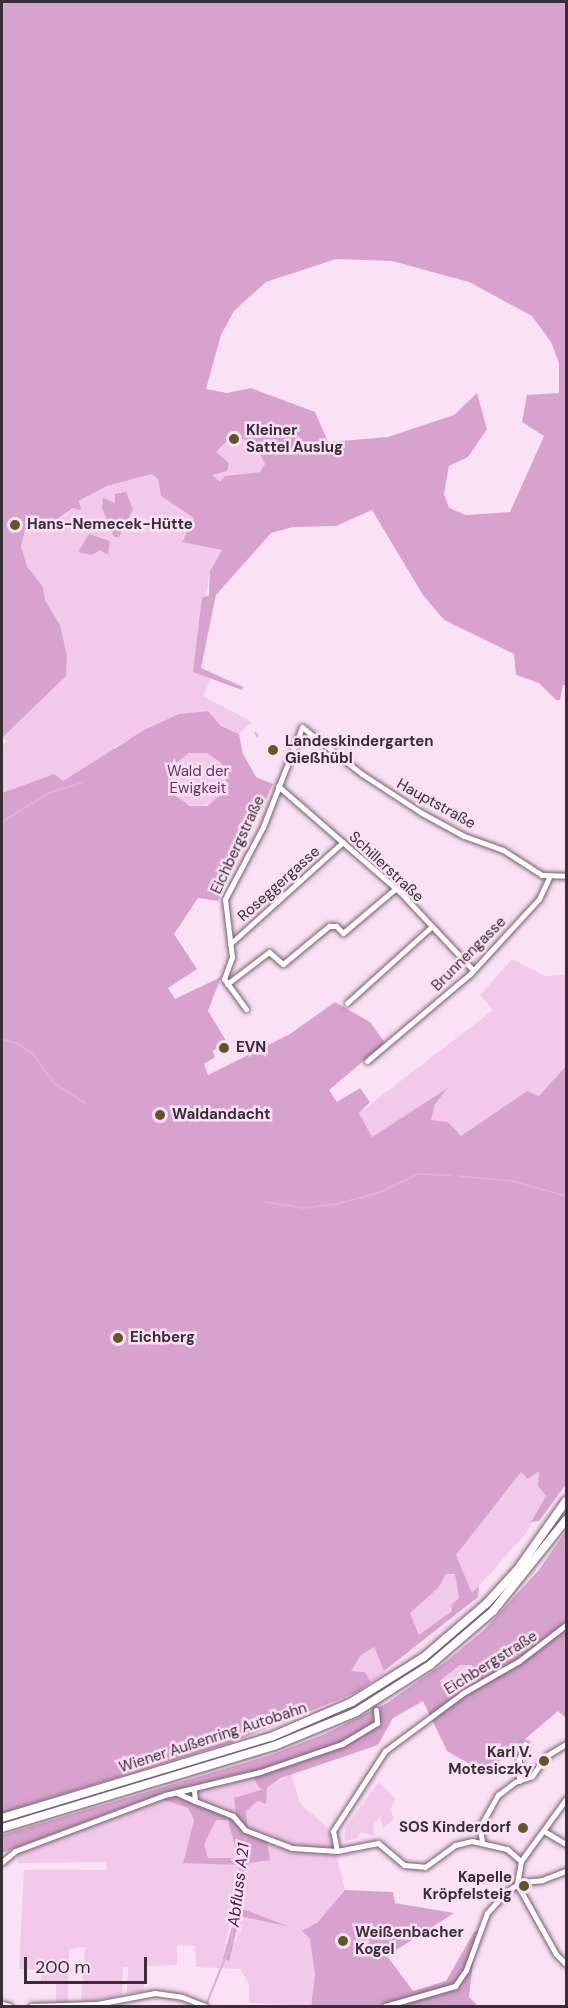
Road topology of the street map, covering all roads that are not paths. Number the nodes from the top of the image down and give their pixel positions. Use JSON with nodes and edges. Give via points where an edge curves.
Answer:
{"nodes":[{"id":1,"x":305,"y":727,"type":"joint"},
{"id":2,"x":278,"y":786,"type":"junction"},
{"id":3,"x":343,"y":842,"type":"junction"},
{"id":4,"x":567,"y":876,"type":"edge"},
{"id":5,"x":549,"y":878,"type":"junction"},
{"id":6,"x":396,"y":888,"type":"junction"},
{"id":7,"x":431,"y":927,"type":"junction"},
{"id":8,"x":230,"y":944,"type":"junction"},
{"id":9,"x":473,"y":970,"type":"junction"},
{"id":10,"x":227,"y":984,"type":"junction"},
{"id":11,"x":347,"y":1003,"type":"dead end"},
{"id":12,"x":246,"y":1009,"type":"dead end"},
{"id":13,"x":367,"y":1061,"type":"dead end"},
{"id":14,"x":567,"y":1501,"type":"edge"},
{"id":15,"x":567,"y":1520,"type":"edge"},
{"id":16,"x":567,"y":1625,"type":"edge"},
{"id":17,"x":376,"y":1710,"type":"dead end"},
{"id":18,"x":525,"y":1744,"type":"dead end"},
{"id":19,"x":567,"y":1744,"type":"edge"},
{"id":20,"x":519,"y":1781,"type":"junction"},
{"id":21,"x":194,"y":1790,"type":"junction"},
{"id":22,"x":177,"y":1793,"type":"junction"},
{"id":23,"x":567,"y":1799,"type":"edge"},
{"id":24,"x":195,"y":1801,"type":"junction"},
{"id":25,"x":2,"y":1818,"type":"edge"},
{"id":26,"x":2,"y":1828,"type":"edge"},
{"id":27,"x":544,"y":1831,"type":"junction"},
{"id":28,"x":482,"y":1842,"type":"junction"},
{"id":29,"x":567,"y":1844,"type":"edge"},
{"id":30,"x":337,"y":1851,"type":"junction"},
{"id":31,"x":521,"y":1861,"type":"junction"},
{"id":32,"x":2,"y":1862,"type":"edge"},
{"id":33,"x":567,"y":1871,"type":"edge"},
{"id":34,"x":517,"y":1884,"type":"junction"},
{"id":35,"x":567,"y":1964,"type":"edge"},
{"id":36,"x":2,"y":2004,"type":"edge"},
{"id":37,"x":99,"y":2005,"type":"edge"},
{"id":38,"x":10,"y":2007,"type":"edge"},
{"id":39,"x":31,"y":2007,"type":"edge"},
{"id":40,"x":205,"y":2007,"type":"edge"},
{"id":41,"x":385,"y":2007,"type":"edge"}],
"edges":[{"from":1,"to":2,"type":"street","name":"Eichbergstraße","via":[[298,733]]},
{"from":1,"to":5,"type":"street","name":"Hauptstraße","via":[[362,774],[420,812],[464,836],[503,850]]},
{"from":2,"to":3,"type":"street","name":"Schillerstraße"},
{"from":2,"to":8,"type":"street","name":"Eichbergstraße","via":[[263,828],[225,899]]},
{"from":3,"to":6,"type":"street","name":"Schillerstraße"},
{"from":3,"to":8,"type":"street","name":"Roseggergasse"},
{"from":4,"to":5,"type":"street"},
{"from":5,"to":9,"type":"street","name":"Brunnengasse","via":[[539,898]]},
{"from":6,"to":7,"type":"street","name":"Schillerstraße"},
{"from":6,"to":10,"type":"street","via":[[343,933],[336,926],[329,926],[283,964],[269,952]]},
{"from":7,"to":9,"type":"street","name":"Schillerstraße"},
{"from":7,"to":11,"type":"street"},
{"from":8,"to":10,"type":"street","name":"Eichbergstraße","via":[[232,957],[224,979]]},
{"from":9,"to":13,"type":"street","name":"Brunnengasse"},
{"from":10,"to":12,"type":"street"},
{"from":14,"to":25,"type":"highway","name":"Wiener Außenring Autobahn","via":[[518,1569],[487,1603],[424,1657],[352,1702],[271,1737]]},
{"from":15,"to":26,"type":"highway","name":"Wiener Außenring Autobahn","via":[[493,1611],[430,1665],[356,1712],[274,1746]]},
{"from":16,"to":30,"type":"street","name":"Eichbergstraße","via":[[385,1751],[333,1831]]},
{"from":17,"to":21,"type":"street","via":[[377,1723],[371,1729],[342,1744]]},
{"from":18,"to":20,"type":"street","via":[[519,1759]]},
{"from":19,"to":20,"type":"street","via":[[546,1756],[532,1776]]},
{"from":20,"to":28,"type":"street","via":[[494,1800],[480,1827]]},
{"from":21,"to":22,"type":"street"},
{"from":21,"to":24,"type":"street"},
{"from":22,"to":24,"type":"street"},
{"from":22,"to":32,"type":"street","via":[[15,1851]]},
{"from":23,"to":27,"type":"street"},
{"from":24,"to":30,"type":"street","via":[[233,1816],[245,1830],[292,1848]]},
{"from":27,"to":29,"type":"street"},
{"from":27,"to":31,"type":"street"},
{"from":28,"to":30,"type":"street","via":[[455,1845],[425,1867],[404,1865],[378,1843]]},
{"from":28,"to":31,"type":"street","via":[[507,1849]]},
{"from":31,"to":34,"type":"street"},
{"from":33,"to":34,"type":"street"},
{"from":34,"to":35,"type":"street","via":[[556,1954]]},
{"from":34,"to":41,"type":"street","via":[[488,1913],[466,1970],[455,1986]]},
{"from":36,"to":38,"type":"street"},
{"from":37,"to":39,"type":"street"},
{"from":37,"to":40,"type":"street","via":[[155,1993],[182,1997]]}]}
